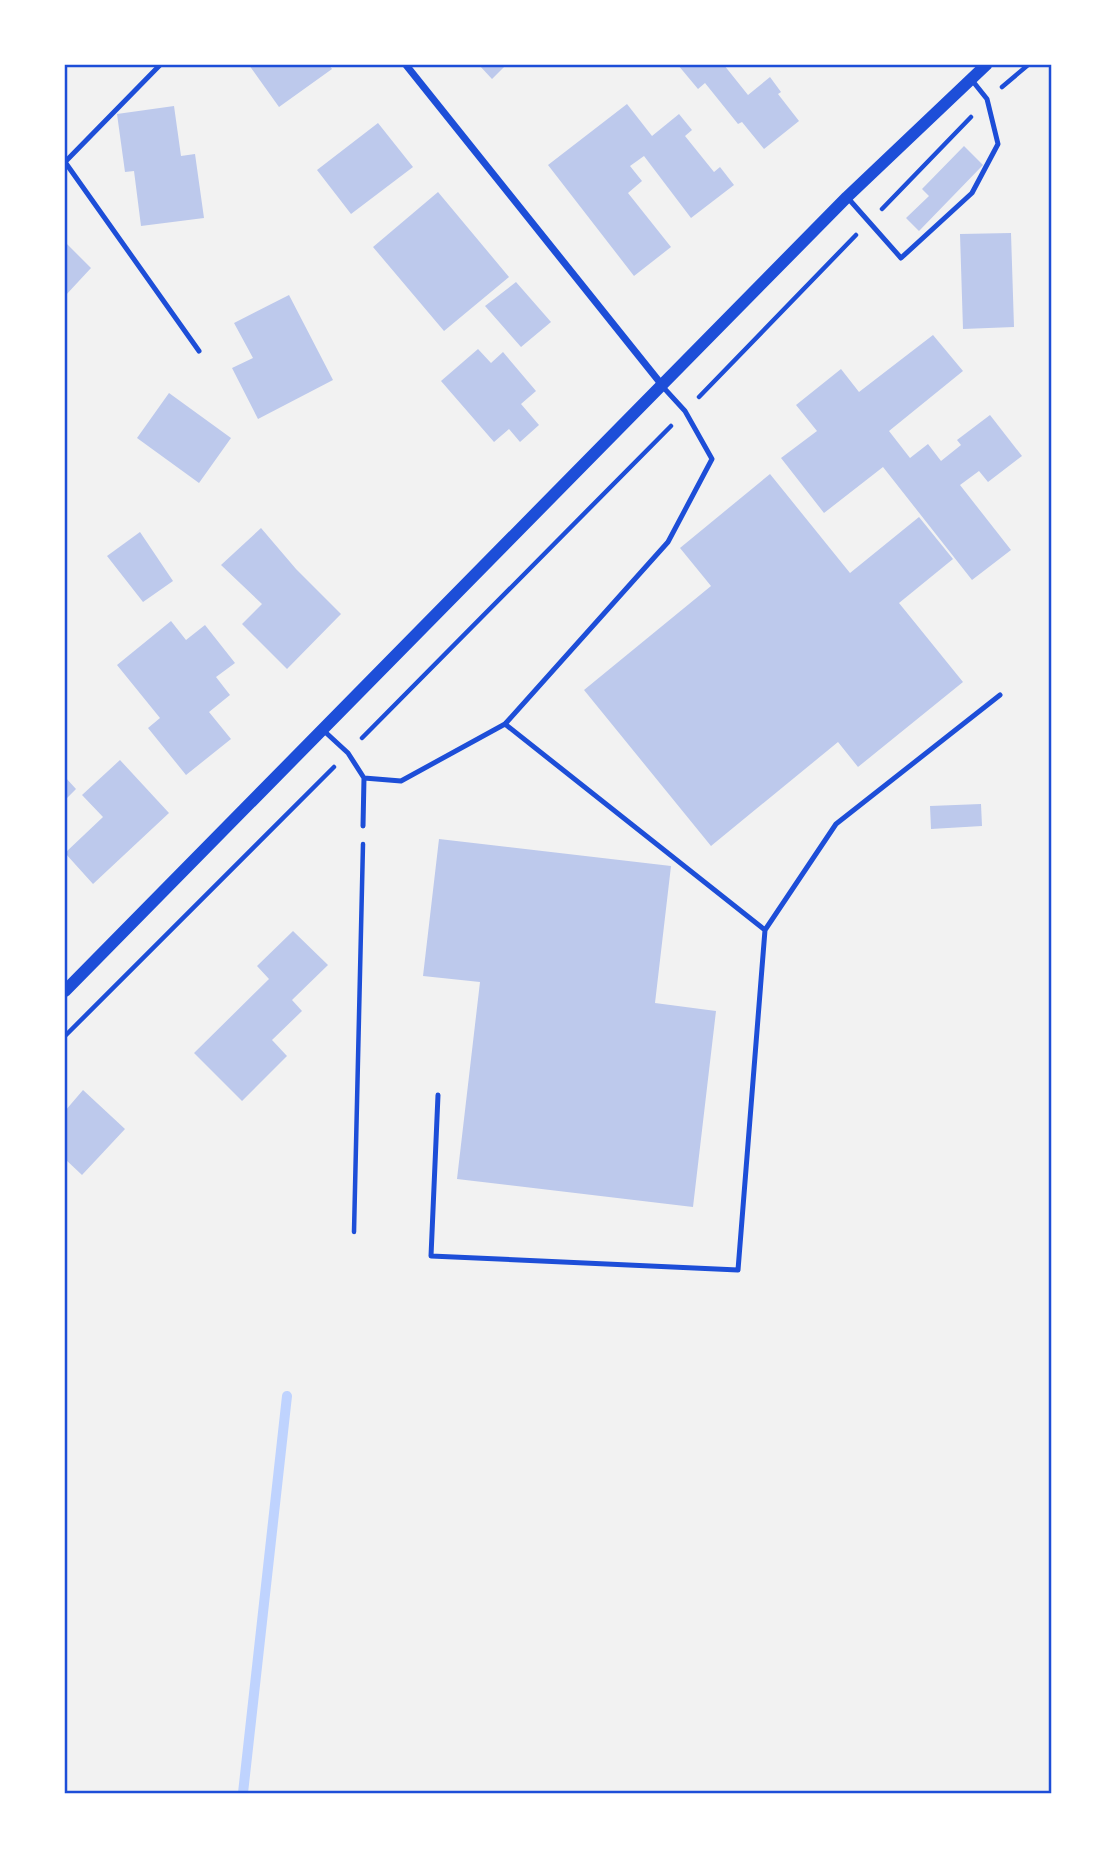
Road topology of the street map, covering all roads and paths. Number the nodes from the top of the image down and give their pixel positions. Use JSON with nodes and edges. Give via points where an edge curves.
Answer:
{"nodes":[{"id":1,"x":160,"y":65,"type":"edge"},
{"id":2,"x":406,"y":65,"type":"edge"},
{"id":3,"x":986,"y":65,"type":"edge"},
{"id":4,"x":1028,"y":65,"type":"edge"},
{"id":5,"x":970,"y":79,"type":"junction"},
{"id":6,"x":988,"y":99,"type":"junction"},
{"id":7,"x":847,"y":197,"type":"junction"},
{"id":8,"x":869,"y":222,"type":"junction"},
{"id":9,"x":198,"y":351,"type":"dead end"},
{"id":10,"x":662,"y":385,"type":"junction"},
{"id":11,"x":685,"y":411,"type":"junction"},
{"id":12,"x":1000,"y":695,"type":"dead end"},
{"id":13,"x":505,"y":724,"type":"junction"},
{"id":14,"x":322,"y":730,"type":"junction"},
{"id":15,"x":348,"y":753,"type":"junction"},
{"id":16,"x":364,"y":778,"type":"junction"},
{"id":17,"x":363,"y":826,"type":"joint"},
{"id":18,"x":765,"y":930,"type":"junction"},
{"id":19,"x":65,"y":990,"type":"edge"},
{"id":20,"x":65,"y":1036,"type":"edge"},
{"id":21,"x":438,"y":1095,"type":"dead end"},
{"id":22,"x":354,"y":1232,"type":"dead end"}],
"edges":[{"from":1,"to":9,"type":"lane","via":[[65,162]]},
{"from":2,"to":10,"type":"street"},
{"from":3,"to":5,"type":"street"},
{"from":4,"to":6,"type":"path"},
{"from":5,"to":6,"type":"lane"},
{"from":5,"to":7,"type":"street"},
{"from":6,"to":8,"type":"path"},
{"from":6,"to":8,"type":"lane","via":[[999,144],[972,193],[901,257]]},
{"from":7,"to":8,"type":"lane"},
{"from":7,"to":10,"type":"street"},
{"from":8,"to":11,"type":"path"},
{"from":10,"to":11,"type":"lane"},
{"from":10,"to":14,"type":"street"},
{"from":11,"to":13,"type":"lane","via":[[712,459],[668,542]]},
{"from":11,"to":15,"type":"path"},
{"from":12,"to":18,"type":"lane","via":[[836,824]]},
{"from":13,"to":16,"type":"lane","via":[[401,781]]},
{"from":13,"to":18,"type":"lane"},
{"from":14,"to":15,"type":"lane"},
{"from":14,"to":19,"type":"street"},
{"from":15,"to":16,"type":"lane"},
{"from":15,"to":20,"type":"path"},
{"from":16,"to":17,"type":"lane"},
{"from":17,"to":22,"type":"path"},
{"from":18,"to":21,"type":"lane","via":[[738,1270],[431,1256]]}]}
